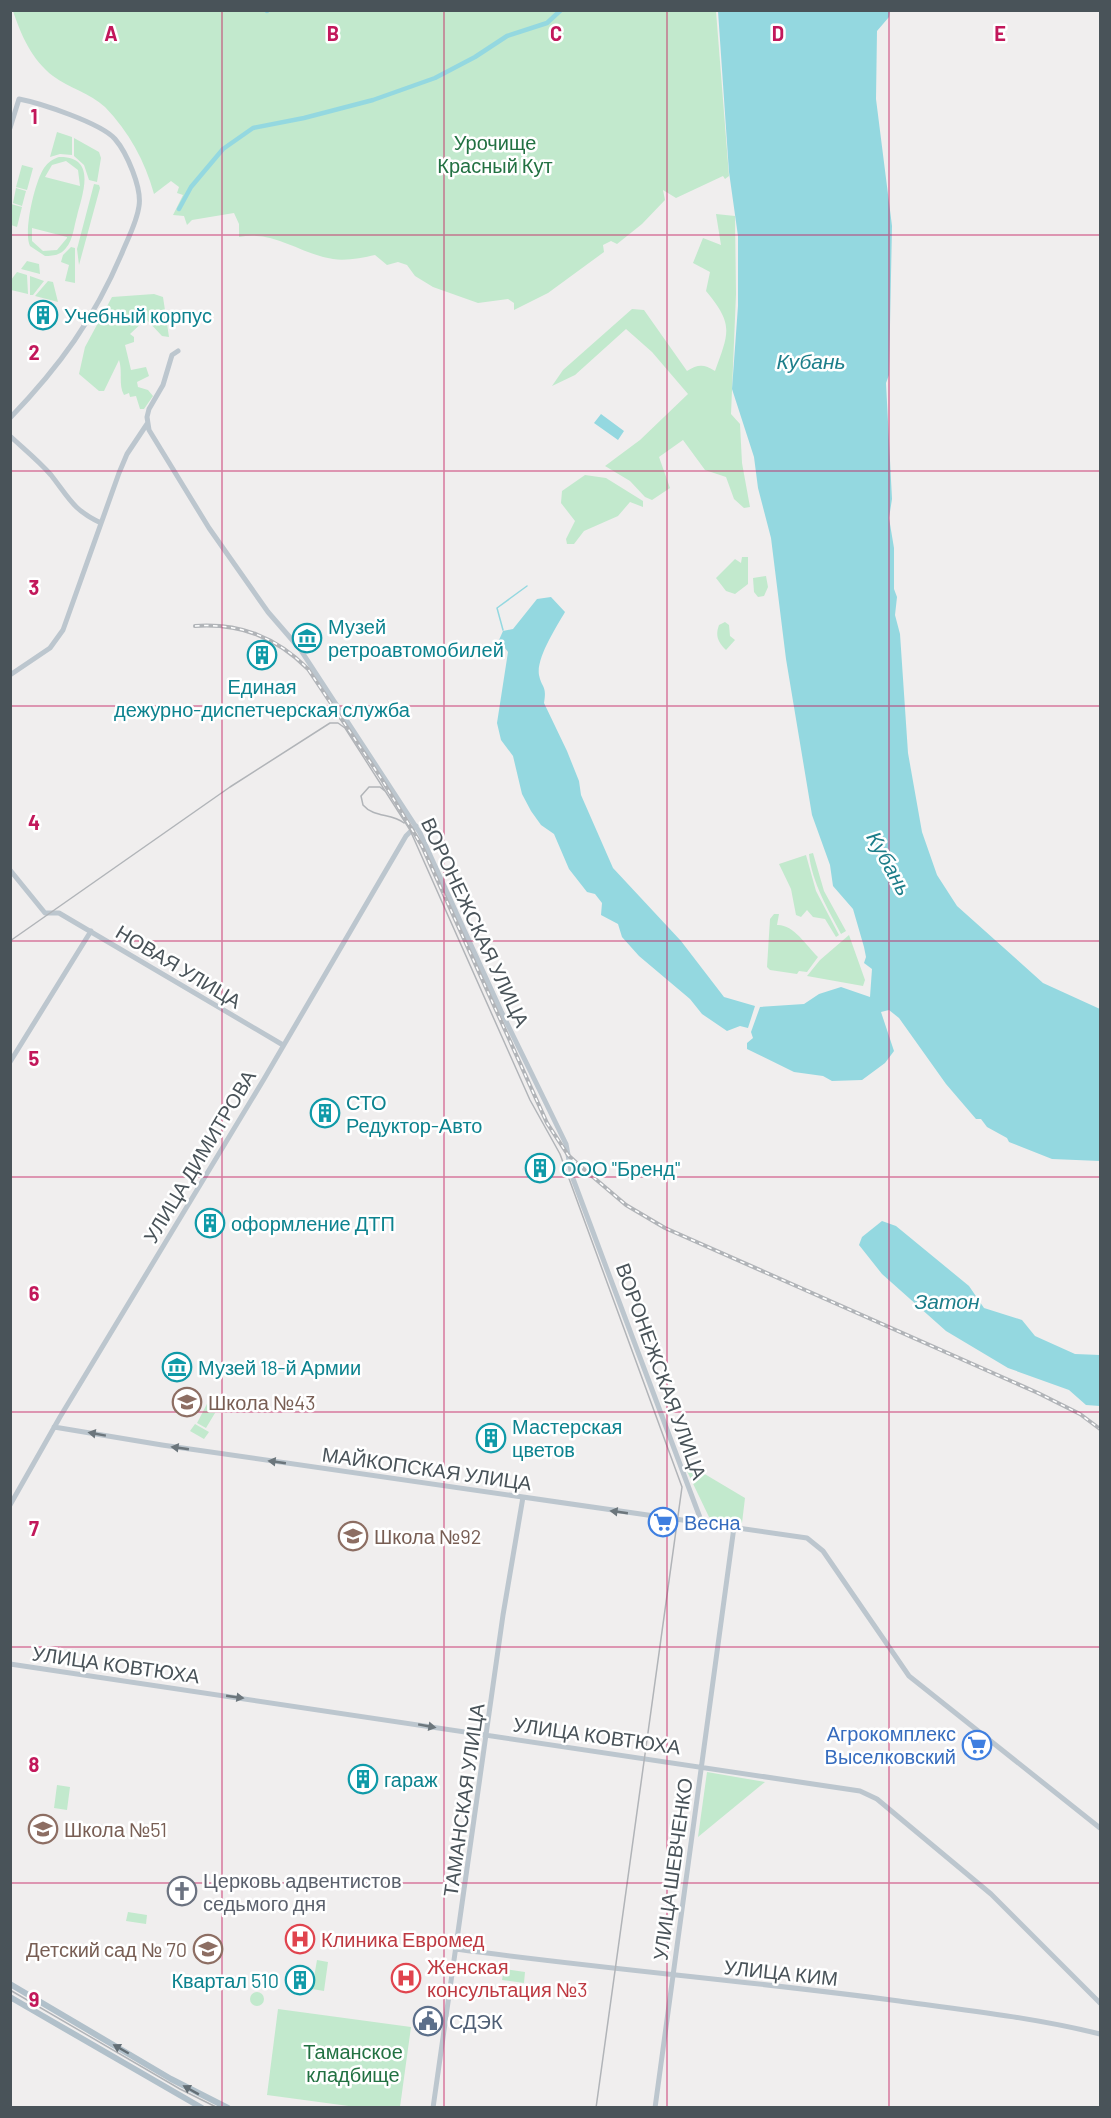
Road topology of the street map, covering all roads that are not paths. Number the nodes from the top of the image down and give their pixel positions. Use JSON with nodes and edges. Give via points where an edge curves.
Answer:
{"nodes":[{"id":1,"x":10,"y":128,"type":"edge"},
{"id":2,"x":177,"y":351,"type":"dead end"},
{"id":3,"x":10,"y":418,"type":"edge"},
{"id":4,"x":147,"y":424,"type":"junction"},
{"id":5,"x":10,"y":436,"type":"edge"},
{"id":6,"x":101,"y":523,"type":"junction"},
{"id":7,"x":10,"y":675,"type":"edge"},
{"id":8,"x":416,"y":826,"type":"junction"},
{"id":9,"x":10,"y":870,"type":"edge"},
{"id":10,"x":91,"y":931,"type":"junction"},
{"id":11,"x":283,"y":1045,"type":"junction"},
{"id":12,"x":10,"y":1062,"type":"edge"},
{"id":13,"x":54,"y":1427,"type":"junction"},
{"id":14,"x":524,"y":1497,"type":"junction"},
{"id":15,"x":10,"y":1505,"type":"edge"},
{"id":16,"x":702,"y":1523,"type":"junction"},
{"id":17,"x":734,"y":1527,"type":"junction"},
{"id":18,"x":10,"y":1664,"type":"edge"},
{"id":19,"x":488,"y":1734,"type":"junction"},
{"id":20,"x":701,"y":1765,"type":"junction"},
{"id":21,"x":1101,"y":1828,"type":"edge"},
{"id":22,"x":456,"y":1949,"type":"junction"},
{"id":23,"x":674,"y":1975,"type":"junction"},
{"id":24,"x":10,"y":1984,"type":"edge"},
{"id":25,"x":10,"y":1997,"type":"edge"},
{"id":26,"x":1101,"y":2003,"type":"edge"},
{"id":27,"x":1101,"y":2034,"type":"edge"},
{"id":28,"x":202,"y":2108,"type":"edge"},
{"id":29,"x":228,"y":2108,"type":"edge"},
{"id":30,"x":434,"y":2108,"type":"edge"},
{"id":31,"x":655,"y":2108,"type":"edge"}],
"edges":[{"from":1,"to":3,"type":"street","via":[[19,99],[98,128],[115,139],[137,182],[140,205],[106,288],[81,332],[49,378]]},
{"from":2,"to":4,"type":"street","via":[[149,409]]},
{"from":4,"to":6,"type":"street","via":[[127,454]]},
{"from":4,"to":8,"type":"street","name":"ВОРОНЕЖСКАЯ УЛИЦА","via":[[166,462],[209,528],[268,612],[300,649]]},
{"from":5,"to":6,"type":"street","via":[[51,475],[71,505]]},
{"from":6,"to":7,"type":"street","via":[[63,630],[50,648]]},
{"from":8,"to":11,"type":"street","name":"УЛИЦА ДИМИТРОВА","via":[[406,836]]},
{"from":8,"to":16,"type":"street","name":"ВОРОНЕЖСКАЯ УЛИЦА","via":[[566,1144],[572,1176]]},
{"from":9,"to":10,"type":"street","name":"НОВАЯ УЛИЦА","via":[[45,914],[59,913]]},
{"from":10,"to":11,"type":"street","name":"НОВАЯ УЛИЦА"},
{"from":10,"to":12,"type":"street"},
{"from":11,"to":13,"type":"street","name":"УЛИЦА ДИМИТРОВА"},
{"from":14,"to":13,"type":"street","name":"МАЙКОПСКАЯ УЛИЦА","one_way":true},
{"from":13,"to":15,"type":"street","name":"УЛИЦА ДИМИТРОВА"},
{"from":16,"to":14,"type":"street","name":"МАЙКОПСКАЯ УЛИЦА","one_way":true},
{"from":14,"to":19,"type":"street","name":"ТАМАНСКАЯ УЛИЦА","via":[[503,1615]]},
{"from":16,"to":17,"type":"street","name":"МАЙКОПСКАЯ УЛИЦА"},
{"from":17,"to":20,"type":"street","name":"УЛИЦА ШЕВЧЕНКО"},
{"from":17,"to":21,"type":"street","name":"МАЙКОПСКАЯ УЛИЦА","via":[[796,1535],[807,1538],[823,1551],[909,1676]]},
{"from":18,"to":19,"type":"street","name":"УЛИЦА КОВТЮХА","one_way":true},
{"from":19,"to":20,"type":"street","name":"УЛИЦА КОВТЮХА"},
{"from":19,"to":22,"type":"street","name":"ТАМАНСКАЯ УЛИЦА"},
{"from":20,"to":23,"type":"street","name":"УЛИЦА ШЕВЧЕНКО"},
{"from":20,"to":26,"type":"street","name":"УЛИЦА КОВТЮХА","via":[[868,1794],[968,1873]]},
{"from":22,"to":23,"type":"street","name":"УЛИЦА КИМ"},
{"from":22,"to":30,"type":"street","name":"ТАМАНСКАЯ УЛИЦА"},
{"from":23,"to":27,"type":"street","name":"УЛИЦА КИМ","via":[[966,2010]]},
{"from":23,"to":31,"type":"street","name":"УЛИЦА ШЕВЧЕНКО"},
{"from":29,"to":24,"type":"main road","one_way":true},
{"from":25,"to":28,"type":"main road"}]}
